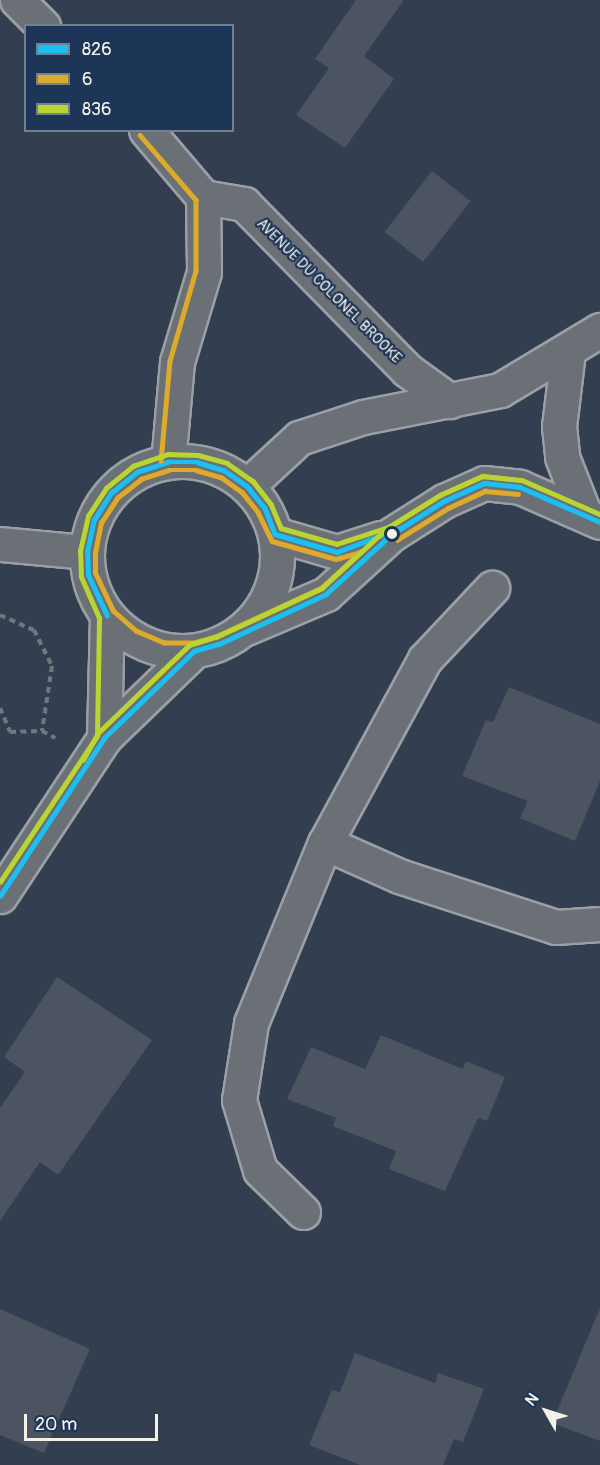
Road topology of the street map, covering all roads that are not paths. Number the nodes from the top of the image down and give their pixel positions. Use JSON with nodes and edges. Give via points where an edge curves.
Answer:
{"nodes":[{"id":1,"x":17,"y":0,"type":"edge"},
{"id":2,"x":41,"y":24,"type":"edge"},
{"id":3,"x":148,"y":132,"type":"edge"},
{"id":4,"x":202,"y":197,"type":"junction"},
{"id":5,"x":600,"y":330,"type":"edge"},
{"id":6,"x":568,"y":352,"type":"junction"},
{"id":7,"x":450,"y":401,"type":"junction"},
{"id":8,"x":168,"y":462,"type":"junction"},
{"id":9,"x":248,"y":486,"type":"junction"},
{"id":10,"x":592,"y":517,"type":"edge"},
{"id":11,"x":275,"y":534,"type":"junction"},
{"id":12,"x":392,"y":534,"type":"junction"},
{"id":13,"x":0,"y":544,"type":"edge"},
{"id":14,"x":87,"y":552,"type":"junction"},
{"id":15,"x":492,"y":588,"type":"dead end"},
{"id":16,"x":107,"y":616,"type":"junction"},
{"id":17,"x":242,"y":630,"type":"junction"},
{"id":18,"x":194,"y":651,"type":"junction"},
{"id":19,"x":98,"y":749,"type":"junction"},
{"id":20,"x":325,"y":843,"type":"junction"},
{"id":21,"x":0,"y":896,"type":"edge"},
{"id":22,"x":600,"y":924,"type":"edge"},
{"id":23,"x":303,"y":1212,"type":"dead end"}],
"edges":[{"from":1,"to":2,"type":"main road"},
{"from":3,"to":4,"type":"main road"},
{"from":4,"to":7,"type":"main road","name":"AVENUE DU COLONEL BROOKE","via":[[244,204],[408,370]]},
{"from":4,"to":8,"type":"main road","via":[[204,272],[177,362]]},
{"from":5,"to":6,"type":"main road"},
{"from":6,"to":7,"type":"main road","via":[[500,390]]},
{"from":6,"to":10,"type":"main road","via":[[559,426],[561,457]]},
{"from":7,"to":9,"type":"main road","via":[[363,417],[299,438]]},
{"from":8,"to":9,"type":"main road","via":[[196,462],[224,470]]},
{"from":8,"to":14,"type":"main road","via":[[137,472],[111,493],[94,520]]},
{"from":9,"to":11,"type":"main road","via":[[265,508]]},
{"from":10,"to":12,"type":"main road","via":[[520,486],[484,483],[444,501]]},
{"from":11,"to":12,"type":"main road","via":[[336,552]]},
{"from":11,"to":17,"type":"main road","via":[[277,561],[272,588],[260,611]]},
{"from":12,"to":17,"type":"main road","via":[[326,594]]},
{"from":13,"to":14,"type":"main road"},
{"from":14,"to":16,"type":"main road","via":[[88,575]]},
{"from":15,"to":20,"type":"main road","via":[[425,659]]},
{"from":16,"to":18,"type":"main road","via":[[132,638],[162,650]]},
{"from":16,"to":19,"type":"main road"},
{"from":17,"to":18,"type":"main road","via":[[219,644]]},
{"from":18,"to":19,"type":"main road"},
{"from":19,"to":21,"type":"main road"},
{"from":20,"to":22,"type":"main road","via":[[399,876],[556,927]]},
{"from":20,"to":23,"type":"main road","via":[[250,1023],[239,1100],[260,1170]]}]}
